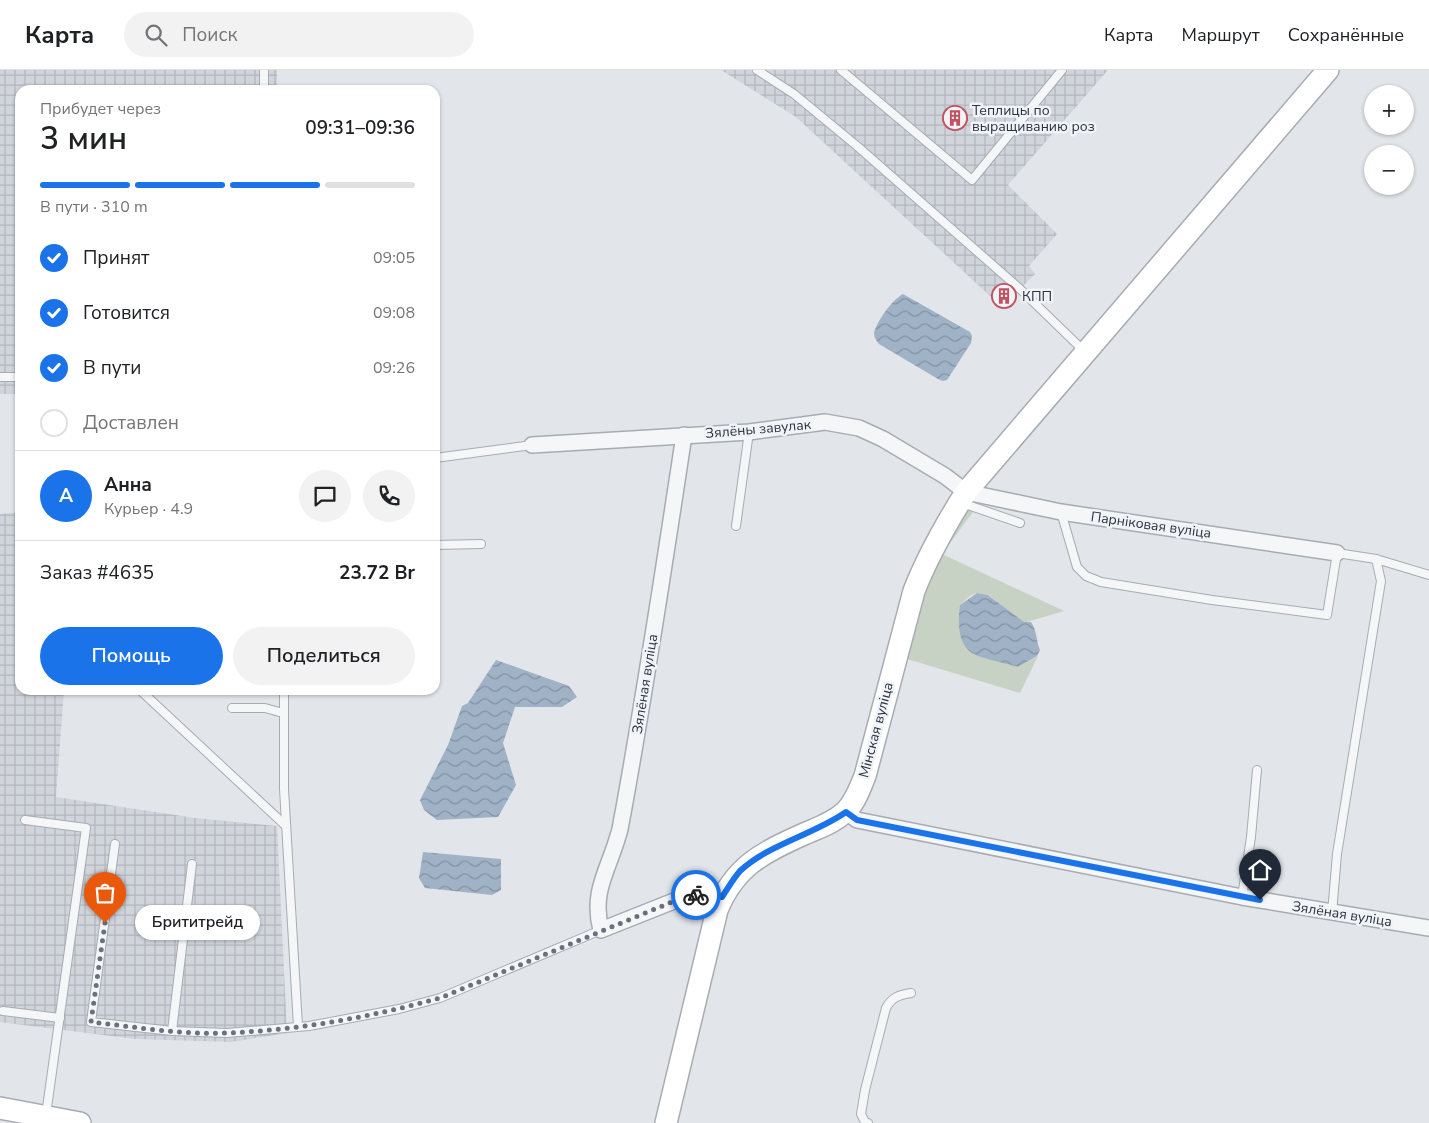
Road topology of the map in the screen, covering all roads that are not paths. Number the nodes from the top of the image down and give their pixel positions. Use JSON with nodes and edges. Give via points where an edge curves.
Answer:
{"nodes":[{"id":1,"x":264,"y":70,"type":"edge"},
{"id":2,"x":757,"y":70,"type":"edge"},
{"id":3,"x":841,"y":70,"type":"edge"},
{"id":4,"x":1062,"y":70,"type":"edge"},
{"id":5,"x":1328,"y":70,"type":"edge"},
{"id":6,"x":264,"y":85,"type":"edge"},
{"id":7,"x":1086,"y":352,"type":"junction"},
{"id":8,"x":0,"y":377,"type":"edge"},
{"id":9,"x":15,"y":377,"type":"edge"},
{"id":10,"x":749,"y":432,"type":"junction"},
{"id":11,"x":684,"y":435,"type":"junction"},
{"id":12,"x":532,"y":445,"type":"joint"},
{"id":13,"x":440,"y":457,"type":"edge"},
{"id":14,"x":960,"y":502,"type":"junction"},
{"id":15,"x":1061,"y":512,"type":"junction"},
{"id":16,"x":1020,"y":523,"type":"dead end"},
{"id":17,"x":736,"y":526,"type":"dead end"},
{"id":18,"x":481,"y":544,"type":"dead end"},
{"id":19,"x":440,"y":545,"type":"edge"},
{"id":20,"x":1337,"y":553,"type":"junction"},
{"id":21,"x":1376,"y":559,"type":"junction"},
{"id":22,"x":1429,"y":575,"type":"edge"},
{"id":23,"x":145,"y":695,"type":"edge"},
{"id":24,"x":284,"y":695,"type":"edge"},
{"id":25,"x":232,"y":708,"type":"dead end"},
{"id":26,"x":283,"y":713,"type":"junction"},
{"id":27,"x":1257,"y":770,"type":"dead end"},
{"id":28,"x":846,"y":812,"type":"junction"},
{"id":29,"x":25,"y":820,"type":"dead end"},
{"id":30,"x":286,"y":826,"type":"junction"},
{"id":31,"x":115,"y":844,"type":"dead end"},
{"id":32,"x":192,"y":864,"type":"dead end"},
{"id":33,"x":722,"y":897,"type":"junction"},
{"id":34,"x":1242,"y":897,"type":"junction"},
{"id":35,"x":1332,"y":913,"type":"junction"},
{"id":36,"x":1429,"y":928,"type":"edge"},
{"id":37,"x":601,"y":930,"type":"junction"},
{"id":38,"x":911,"y":993,"type":"dead end"},
{"id":39,"x":3,"y":1011,"type":"dead end"},
{"id":40,"x":60,"y":1018,"type":"junction"},
{"id":41,"x":298,"y":1026,"type":"junction"},
{"id":42,"x":172,"y":1032,"type":"junction"},
{"id":43,"x":0,"y":1108,"type":"edge"},
{"id":44,"x":45,"y":1117,"type":"junction"},
{"id":45,"x":80,"y":1123,"type":"edge"},
{"id":46,"x":666,"y":1123,"type":"edge"},
{"id":47,"x":868,"y":1123,"type":"edge"}],
"edges":[{"from":1,"to":6,"type":"lane"},
{"from":2,"to":7,"type":"lane","via":[[794,94],[857,146],[1020,289]]},
{"from":3,"to":4,"type":"lane","via":[[972,180]]},
{"from":5,"to":7,"type":"street","name":"Мінская вуліца"},
{"from":7,"to":14,"type":"street","name":"Мінская вуліца"},
{"from":8,"to":9,"type":"lane"},
{"from":10,"to":11,"type":"street","name":"Зялёны завулак"},
{"from":10,"to":14,"type":"street","name":"Зялёны завулак","via":[[825,422],[858,428],[945,476]]},
{"from":10,"to":17,"type":"lane"},
{"from":11,"to":12,"type":"street","name":"Зялёны завулак"},
{"from":11,"to":37,"type":"street","name":"Зялёная вуліца","via":[[619,835],[597,902]]},
{"from":12,"to":13,"type":"lane"},
{"from":14,"to":15,"type":"street","name":"Парніковая вуліца"},
{"from":14,"to":16,"type":"lane"},
{"from":14,"to":28,"type":"street","name":"Мінская вуліца","via":[[925,563],[914,591],[865,776]]},
{"from":15,"to":20,"type":"street","name":"Парніковая вуліца"},
{"from":15,"to":20,"type":"lane","via":[[1077,568],[1086,576],[1101,582],[1212,600],[1327,615]]},
{"from":18,"to":19,"type":"lane"},
{"from":20,"to":21,"type":"lane"},
{"from":21,"to":22,"type":"lane"},
{"from":21,"to":35,"type":"lane","via":[[1381,581],[1339,845]]},
{"from":23,"to":30,"type":"lane"},
{"from":24,"to":26,"type":"lane"},
{"from":25,"to":26,"type":"lane","via":[[265,708]]},
{"from":26,"to":30,"type":"lane"},
{"from":27,"to":34,"type":"lane"},
{"from":28,"to":33,"type":"street","name":"Мінская вуліца","via":[[757,859],[741,871]]},
{"from":28,"to":34,"type":"street","name":"Зялёная вуліца","via":[[857,820]]},
{"from":29,"to":40,"type":"lane","via":[[86,828]]},
{"from":30,"to":41,"type":"lane"},
{"from":31,"to":42,"type":"lane","via":[[91,1022]]},
{"from":32,"to":42,"type":"lane"},
{"from":33,"to":37,"type":"street","via":[[704,894],[684,897]]},
{"from":33,"to":46,"type":"street","name":"Мінская вуліца"},
{"from":34,"to":35,"type":"street","name":"Зялёная вуліца"},
{"from":35,"to":36,"type":"street","name":"Зялёная вуліца"},
{"from":37,"to":41,"type":"lane","via":[[440,998],[399,1009]]},
{"from":38,"to":47,"type":"lane","via":[[898,995],[886,1008],[861,1114]]},
{"from":39,"to":40,"type":"lane"},
{"from":40,"to":44,"type":"lane"},
{"from":41,"to":42,"type":"lane","via":[[227,1033]]},
{"from":43,"to":44,"type":"street"},
{"from":44,"to":45,"type":"street"}]}
